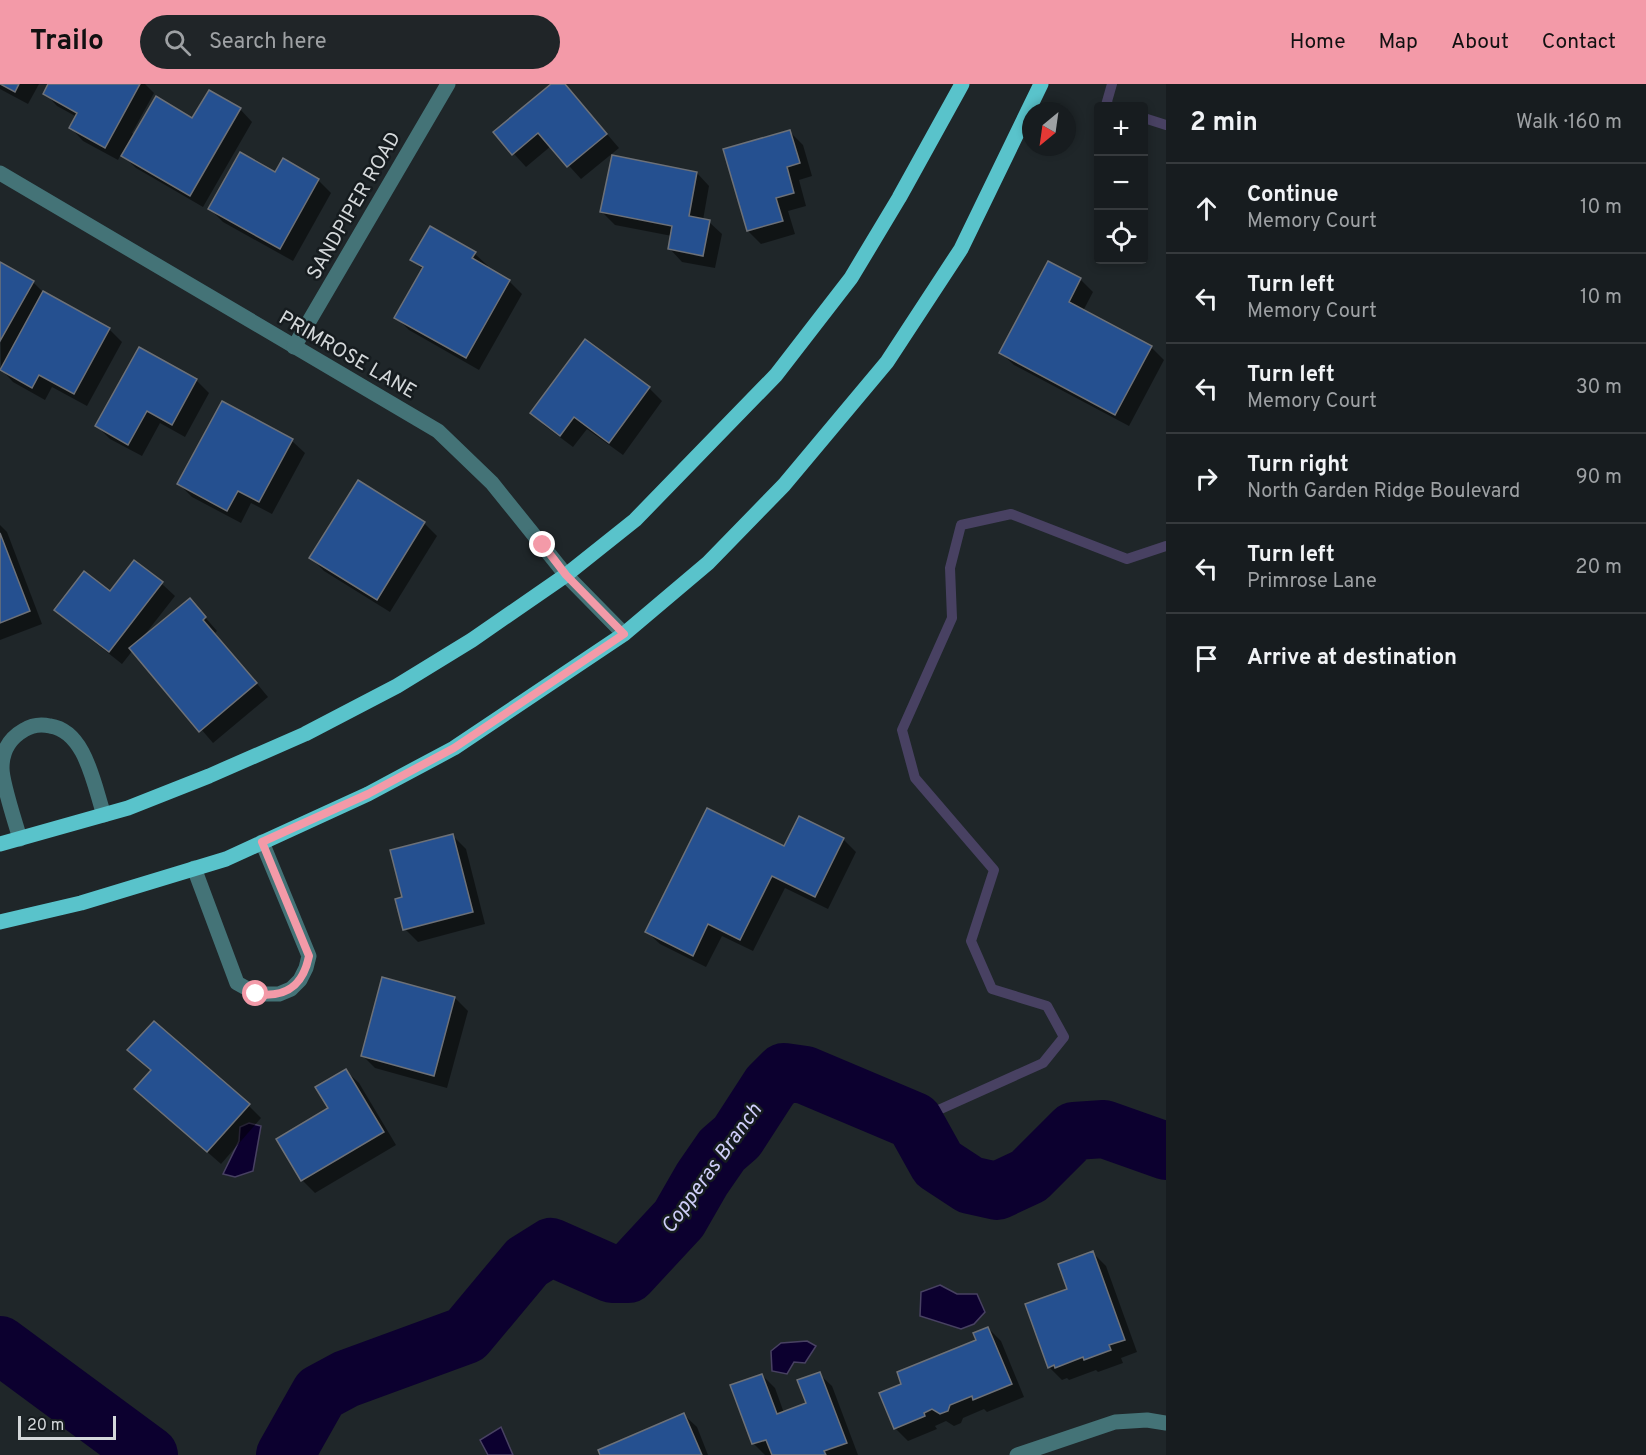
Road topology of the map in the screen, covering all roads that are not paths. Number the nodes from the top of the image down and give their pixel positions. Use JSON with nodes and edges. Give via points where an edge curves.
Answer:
{"nodes":[{"id":1,"x":448,"y":84,"type":"edge"},
{"id":2,"x":962,"y":84,"type":"edge"},
{"id":3,"x":1041,"y":84,"type":"edge"},
{"id":4,"x":0,"y":173,"type":"edge"},
{"id":5,"x":294,"y":347,"type":"junction"},
{"id":6,"x":566,"y":575,"type":"junction"},
{"id":7,"x":624,"y":634,"type":"junction"},
{"id":8,"x":104,"y":815,"type":"junction"},
{"id":9,"x":20,"y":839,"type":"junction"},
{"id":10,"x":262,"y":842,"type":"junction"},
{"id":11,"x":0,"y":844,"type":"edge"},
{"id":12,"x":194,"y":868,"type":"junction"},
{"id":13,"x":0,"y":922,"type":"edge"},
{"id":14,"x":1166,"y":1423,"type":"edge"},
{"id":15,"x":1017,"y":1455,"type":"edge"}],
"edges":[{"from":1,"to":5,"type":"street","name":"SANDPIPER ROAD"},
{"from":2,"to":6,"type":"main road","via":[[851,278],[777,375],[635,520]]},
{"from":3,"to":7,"type":"main road","via":[[961,249],[887,362],[784,485],[708,563]]},
{"from":4,"to":5,"type":"street","name":"PRIMROSE LANE"},
{"from":5,"to":6,"type":"street","name":"PRIMROSE LANE","via":[[438,431],[492,483]]},
{"from":6,"to":7,"type":"street","name":"PRIMROSE LANE"},
{"from":6,"to":8,"type":"main road","via":[[397,686],[209,776]]},
{"from":7,"to":10,"type":"main road","via":[[454,748],[368,794]]},
{"from":8,"to":9,"type":"main road"},
{"from":8,"to":9,"type":"street","via":[[76,740],[66,731],[41,724],[17,734],[3,757],[2,770]]},
{"from":9,"to":11,"type":"main road"},
{"from":10,"to":12,"type":"main road","via":[[226,859]]},
{"from":10,"to":12,"type":"street","via":[[309,956],[300,980],[279,994],[256,994],[237,983]]},
{"from":12,"to":13,"type":"main road","via":[[81,903]]},
{"from":14,"to":15,"type":"street","via":[[1115,1422]]}]}
